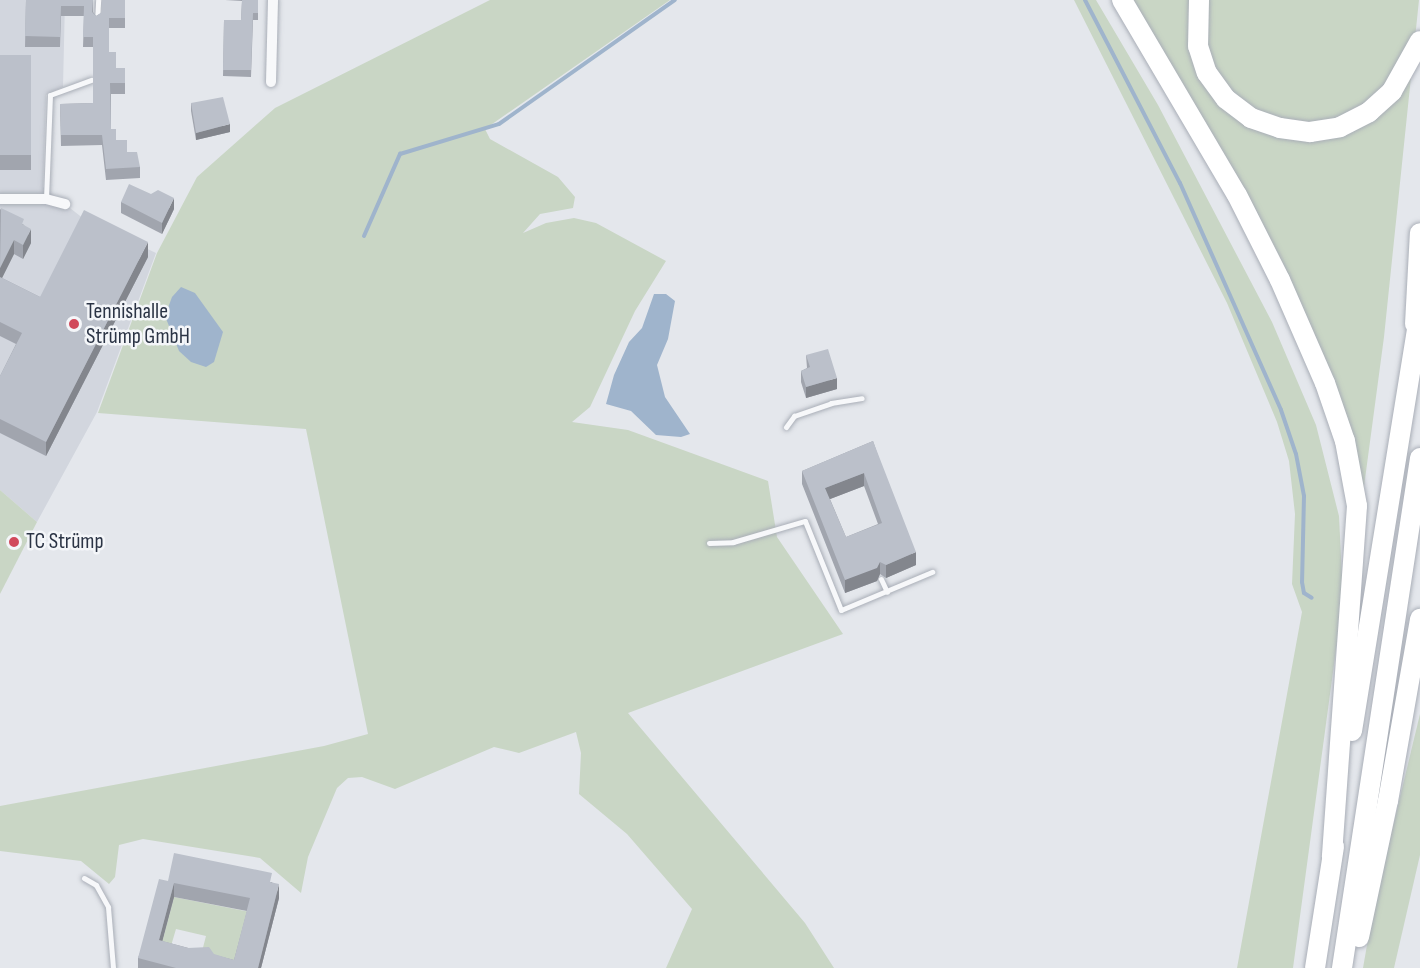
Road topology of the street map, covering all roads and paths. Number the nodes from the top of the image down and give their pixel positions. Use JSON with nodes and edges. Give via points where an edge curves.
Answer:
{"nodes":[{"id":1,"x":98,"y":0,"type":"edge"},
{"id":2,"x":273,"y":0,"type":"edge"},
{"id":3,"x":1122,"y":0,"type":"edge"},
{"id":4,"x":1199,"y":0,"type":"edge"},
{"id":5,"x":97,"y":22,"type":"edge"},
{"id":6,"x":1420,"y":41,"type":"edge"},
{"id":7,"x":91,"y":80,"type":"edge"},
{"id":8,"x":271,"y":82,"type":"dead end"},
{"id":9,"x":0,"y":199,"type":"edge"},
{"id":10,"x":46,"y":199,"type":"junction"},
{"id":11,"x":65,"y":204,"type":"dead end"},
{"id":12,"x":1420,"y":233,"type":"edge"},
{"id":13,"x":1420,"y":310,"type":"edge"},
{"id":14,"x":1414,"y":351,"type":"junction"},
{"id":15,"x":862,"y":398,"type":"dead end"},
{"id":16,"x":786,"y":427,"type":"dead end"},
{"id":17,"x":1420,"y":458,"type":"edge"},
{"id":18,"x":709,"y":543,"type":"dead end"},
{"id":19,"x":932,"y":572,"type":"dead end"},
{"id":20,"x":881,"y":579,"type":"dead end"},
{"id":21,"x":887,"y":592,"type":"junction"},
{"id":22,"x":1420,"y":620,"type":"edge"},
{"id":23,"x":1420,"y":685,"type":"edge"},
{"id":24,"x":1388,"y":801,"type":"junction"},
{"id":25,"x":1332,"y":857,"type":"junction"},
{"id":26,"x":84,"y":878,"type":"dead end"},
{"id":27,"x":113,"y":968,"type":"edge"},
{"id":28,"x":1315,"y":968,"type":"edge"},
{"id":29,"x":1342,"y":968,"type":"edge"},
{"id":30,"x":1349,"y":968,"type":"edge"}],
"edges":[{"from":1,"to":5,"type":"lane"},
{"from":2,"to":8,"type":"street"},
{"from":3,"to":25,"type":"highway","via":[[1237,195],[1280,280],[1325,383],[1345,441],[1357,506]]},
{"from":4,"to":6,"type":"highway","via":[[1198,46],[1207,72],[1226,99],[1251,118],[1280,129],[1310,132],[1340,127],[1369,112],[1392,91]]},
{"from":7,"to":10,"type":"lane","via":[[50,95]]},
{"from":9,"to":10,"type":"street"},
{"from":10,"to":11,"type":"street"},
{"from":12,"to":14,"type":"highway"},
{"from":13,"to":14,"type":"highway"},
{"from":14,"to":25,"type":"highway"},
{"from":15,"to":16,"type":"lane","via":[[831,403],[794,416]]},
{"from":17,"to":29,"type":"highway"},
{"from":18,"to":21,"type":"lane","via":[[733,542],[805,520],[841,610]]},
{"from":19,"to":21,"type":"lane"},
{"from":20,"to":21,"type":"lane"},
{"from":22,"to":24,"type":"highway"},
{"from":23,"to":24,"type":"highway"},
{"from":24,"to":30,"type":"highway"},
{"from":25,"to":28,"type":"highway"},
{"from":26,"to":27,"type":"lane","via":[[96,885],[108,907]]}]}
